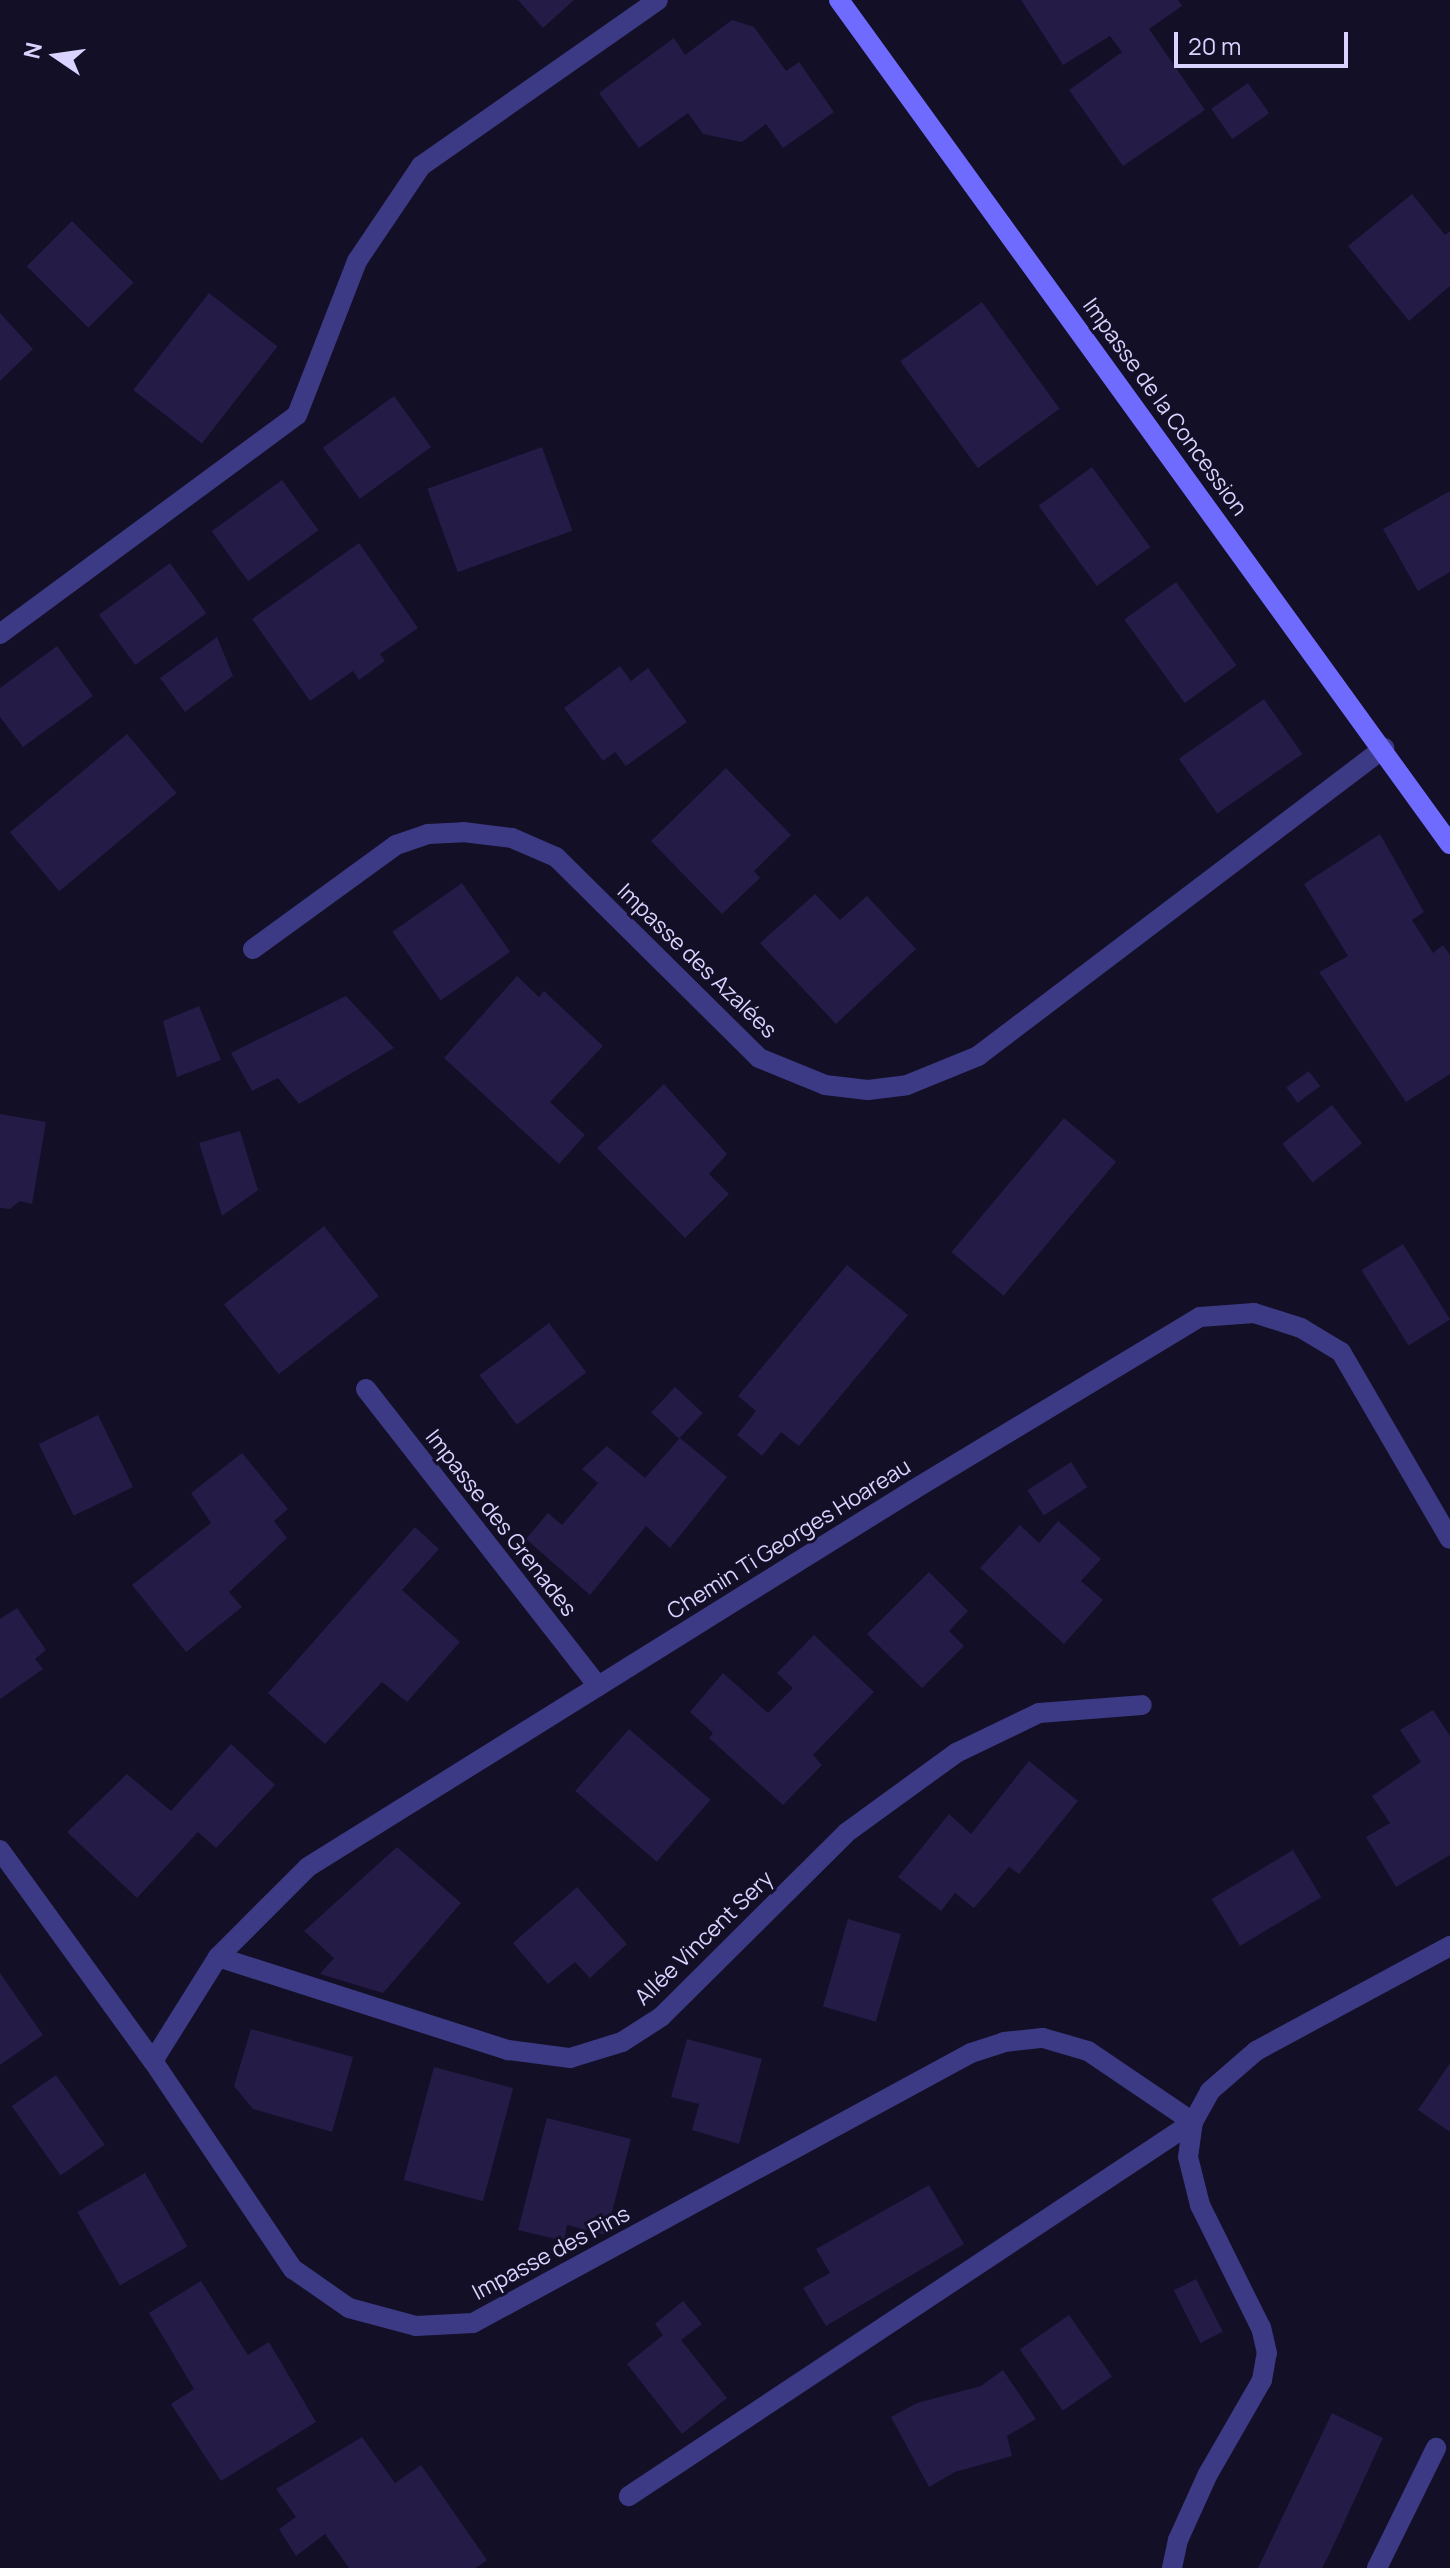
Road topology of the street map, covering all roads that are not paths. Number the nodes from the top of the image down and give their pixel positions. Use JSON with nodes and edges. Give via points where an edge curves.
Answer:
{"nodes":[{"id":1,"x":658,"y":0,"type":"edge"},
{"id":2,"x":839,"y":0,"type":"edge"},
{"id":3,"x":0,"y":634,"type":"edge"},
{"id":4,"x":1384,"y":748,"type":"junction"},
{"id":5,"x":1450,"y":844,"type":"edge"},
{"id":6,"x":253,"y":949,"type":"dead end"},
{"id":7,"x":366,"y":1389,"type":"dead end"},
{"id":8,"x":1450,"y":1539,"type":"edge"},
{"id":9,"x":598,"y":1686,"type":"junction"},
{"id":10,"x":1142,"y":1705,"type":"dead end"},
{"id":11,"x":0,"y":1850,"type":"edge"},
{"id":12,"x":1450,"y":1946,"type":"edge"},
{"id":13,"x":218,"y":1957,"type":"junction"},
{"id":14,"x":153,"y":2061,"type":"junction"},
{"id":15,"x":1193,"y":2122,"type":"junction"},
{"id":16,"x":1436,"y":2448,"type":"dead end"},
{"id":17,"x":629,"y":2496,"type":"dead end"},
{"id":18,"x":1172,"y":2568,"type":"edge"},
{"id":19,"x":1377,"y":2568,"type":"edge"}],
"edges":[{"from":1,"to":3,"type":"street","via":[[421,166],[357,261],[297,415]]},
{"from":2,"to":4,"type":"street","name":"Impasse de la Concession"},
{"from":4,"to":5,"type":"street","name":"Impasse de la Concession"},
{"from":4,"to":6,"type":"street","name":"Impasse des Azalées","via":[[978,1056],[907,1085],[868,1090],[825,1085],[759,1058],[556,857],[512,838],[428,834],[396,845]]},
{"from":7,"to":9,"type":"street","name":"Impasse des Grenades"},
{"from":8,"to":9,"type":"street","name":"Chemin Ti Georges Hoareau","via":[[1341,1352],[1301,1328],[1254,1313],[1200,1317]]},
{"from":9,"to":13,"type":"street","name":"Chemin Ti Georges Hoareau","via":[[308,1867]]},
{"from":10,"to":13,"type":"street","name":"Allée Vincent Sery","via":[[1039,1713],[956,1753],[846,1833],[661,2017],[622,2042],[570,2058],[508,2050]]},
{"from":11,"to":14,"type":"street","name":"Impasse des Pins"},
{"from":12,"to":15,"type":"street","via":[[1256,2051],[1210,2091]]},
{"from":13,"to":14,"type":"street","name":"Chemin Ti Georges Hoareau"},
{"from":14,"to":15,"type":"street","name":"Impasse des Pins","via":[[293,2269],[349,2308],[416,2326],[473,2323],[971,2053],[1004,2042],[1043,2038],[1088,2051]]},
{"from":15,"to":17,"type":"street"},
{"from":15,"to":18,"type":"street","via":[[1188,2157],[1200,2205],[1261,2328],[1267,2353],[1262,2380],[1208,2474],[1178,2540]]},
{"from":16,"to":19,"type":"street"}]}
